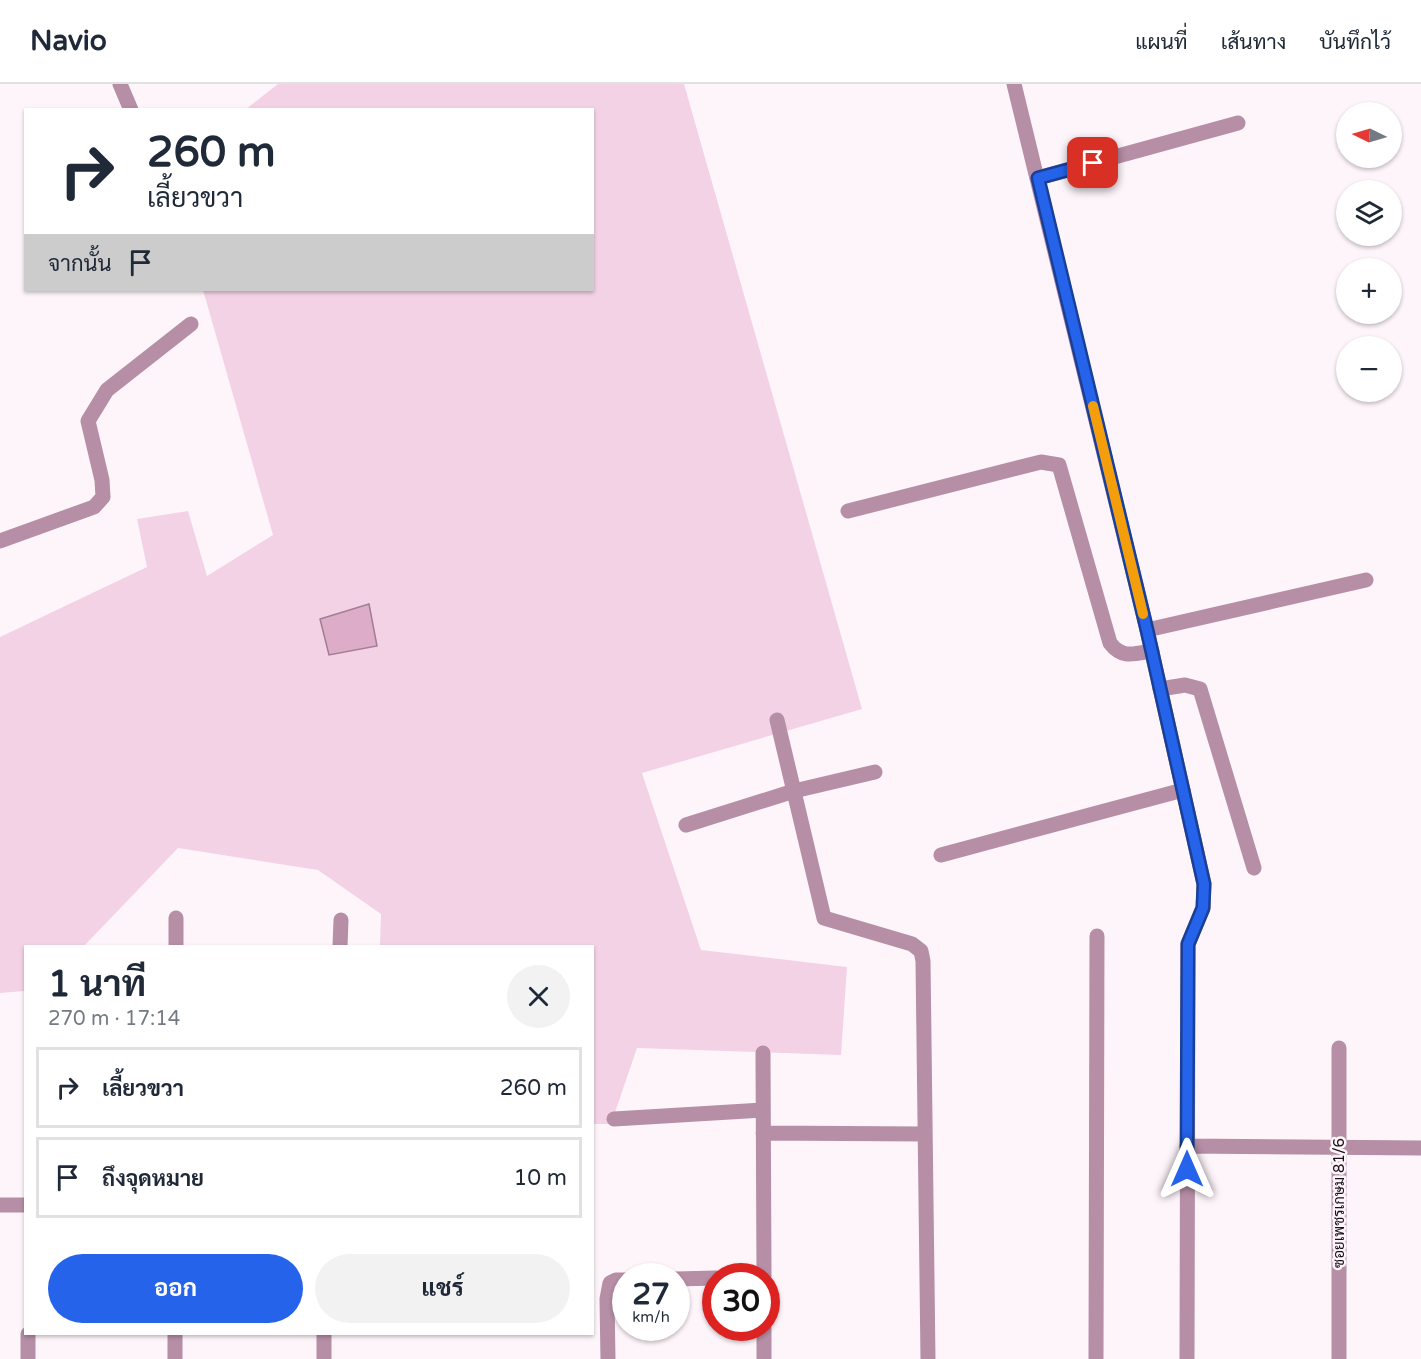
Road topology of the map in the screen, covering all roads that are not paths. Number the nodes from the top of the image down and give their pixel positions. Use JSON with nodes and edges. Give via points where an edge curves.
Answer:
{"nodes":[{"id":1,"x":120,"y":84,"type":"edge"},
{"id":2,"x":1014,"y":84,"type":"edge"},
{"id":3,"x":130,"y":108,"type":"edge"},
{"id":4,"x":1238,"y":123,"type":"dead end"},
{"id":5,"x":1038,"y":178,"type":"junction"},
{"id":6,"x":191,"y":324,"type":"dead end"},
{"id":7,"x":848,"y":511,"type":"dead end"},
{"id":8,"x":0,"y":541,"type":"edge"},
{"id":9,"x":1365,"y":580,"type":"dead end"},
{"id":10,"x":1147,"y":630,"type":"junction"},
{"id":11,"x":1152,"y":651,"type":"junction"},
{"id":12,"x":1160,"y":689,"type":"junction"},
{"id":13,"x":777,"y":720,"type":"dead end"},
{"id":14,"x":875,"y":772,"type":"dead end"},
{"id":15,"x":1183,"y":790,"type":"junction"},
{"id":16,"x":794,"y":791,"type":"junction"},
{"id":17,"x":686,"y":825,"type":"dead end"},
{"id":18,"x":941,"y":855,"type":"dead end"},
{"id":19,"x":1254,"y":868,"type":"dead end"},
{"id":20,"x":176,"y":918,"type":"dead end"},
{"id":21,"x":341,"y":920,"type":"dead end"},
{"id":22,"x":1097,"y":936,"type":"dead end"},
{"id":23,"x":176,"y":945,"type":"edge"},
{"id":24,"x":340,"y":945,"type":"edge"},
{"id":25,"x":1339,"y":1048,"type":"dead end"},
{"id":26,"x":763,"y":1053,"type":"dead end"},
{"id":27,"x":763,"y":1110,"type":"junction"},
{"id":28,"x":614,"y":1119,"type":"dead end"},
{"id":29,"x":763,"y":1133,"type":"junction"},
{"id":30,"x":924,"y":1134,"type":"junction"},
{"id":31,"x":1187,"y":1146,"type":"junction"},
{"id":32,"x":1339,"y":1148,"type":"junction"},
{"id":33,"x":1421,"y":1148,"type":"edge"},
{"id":34,"x":0,"y":1205,"type":"edge"},
{"id":35,"x":24,"y":1205,"type":"edge"},
{"id":36,"x":764,"y":1263,"type":"edge"},
{"id":37,"x":612,"y":1283,"type":"edge"},
{"id":38,"x":28,"y":1335,"type":"edge"},
{"id":39,"x":176,"y":1335,"type":"edge"},
{"id":40,"x":324,"y":1335,"type":"edge"},
{"id":41,"x":764,"y":1341,"type":"edge"},
{"id":42,"x":28,"y":1359,"type":"edge"},
{"id":43,"x":176,"y":1359,"type":"edge"},
{"id":44,"x":324,"y":1359,"type":"edge"},
{"id":45,"x":608,"y":1359,"type":"edge"},
{"id":46,"x":764,"y":1359,"type":"edge"},
{"id":47,"x":928,"y":1359,"type":"edge"},
{"id":48,"x":1096,"y":1359,"type":"edge"},
{"id":49,"x":1187,"y":1359,"type":"edge"},
{"id":50,"x":1339,"y":1359,"type":"edge"}],
"edges":[{"from":1,"to":3,"type":"street"},
{"from":2,"to":5,"type":"street"},
{"from":4,"to":5,"type":"street"},
{"from":5,"to":10,"type":"street"},
{"from":6,"to":8,"type":"street","via":[[107,390],[88,421],[102,480],[103,497],[99,502]]},
{"from":7,"to":11,"type":"street","via":[[1041,462],[1059,465],[1110,643],[1116,651],[1128,655]]},
{"from":9,"to":10,"type":"street"},
{"from":10,"to":11,"type":"street"},
{"from":11,"to":12,"type":"street"},
{"from":12,"to":15,"type":"street"},
{"from":12,"to":19,"type":"street","via":[[1185,685],[1200,689]]},
{"from":13,"to":16,"type":"street"},
{"from":14,"to":16,"type":"street"},
{"from":15,"to":18,"type":"street"},
{"from":15,"to":31,"type":"street","via":[[1204,884],[1203,908],[1188,944]]},
{"from":16,"to":17,"type":"street"},
{"from":16,"to":30,"type":"street","via":[[824,918],[912,944],[921,951]]},
{"from":20,"to":23,"type":"street"},
{"from":21,"to":24,"type":"street"},
{"from":22,"to":48,"type":"street"},
{"from":25,"to":32,"type":"street","name":"ซอยเพชรเกษม 81/6"},
{"from":26,"to":27,"type":"street"},
{"from":27,"to":28,"type":"street"},
{"from":27,"to":29,"type":"street"},
{"from":29,"to":30,"type":"street"},
{"from":29,"to":36,"type":"street"},
{"from":30,"to":47,"type":"street"},
{"from":31,"to":32,"type":"street"},
{"from":31,"to":49,"type":"street"},
{"from":32,"to":33,"type":"street"},
{"from":32,"to":50,"type":"street","name":"ซอยเพชรเกษม 81/6"},
{"from":34,"to":35,"type":"street"},
{"from":37,"to":45,"type":"street","via":[[607,1299]]},
{"from":38,"to":42,"type":"street"},
{"from":39,"to":43,"type":"street"},
{"from":40,"to":44,"type":"street"},
{"from":41,"to":46,"type":"street"}]}
